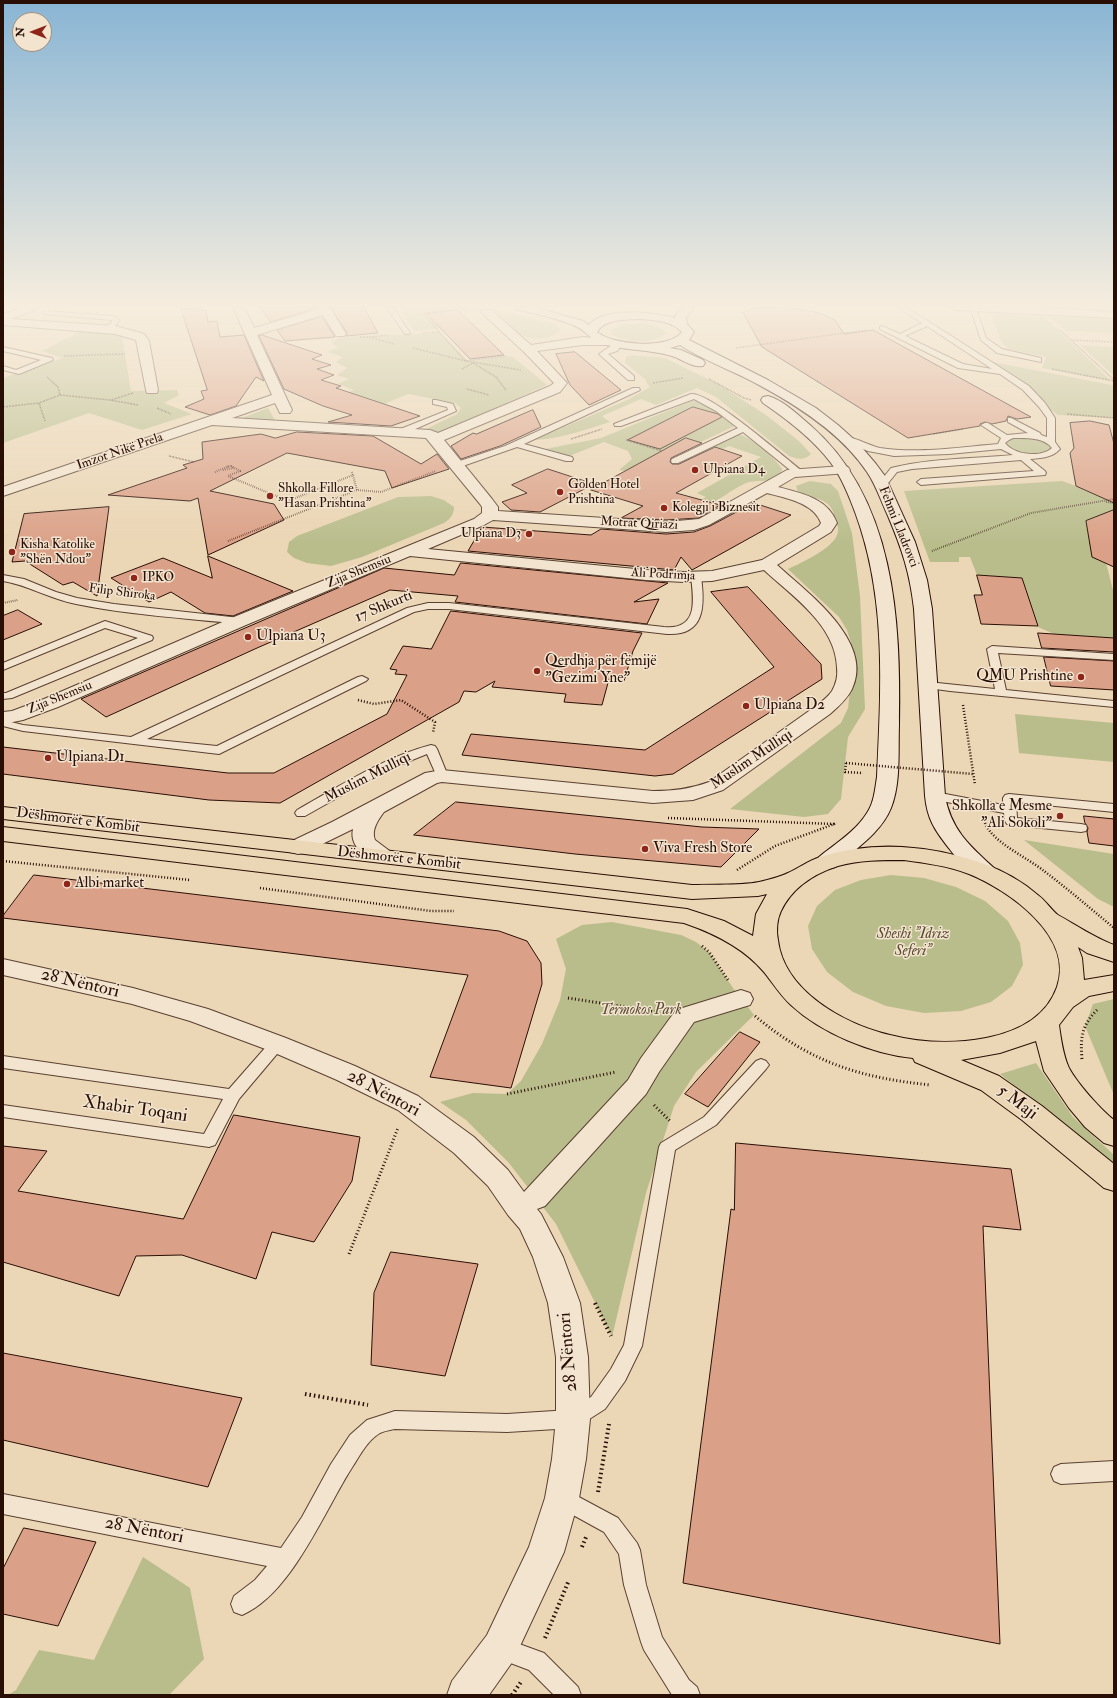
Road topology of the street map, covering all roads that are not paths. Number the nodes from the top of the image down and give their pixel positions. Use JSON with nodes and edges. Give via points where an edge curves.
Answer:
{"nodes":[{"id":1,"x":151,"y":386,"type":"edge"},
{"id":2,"x":275,"y":386,"type":"edge"},
{"id":3,"x":558,"y":386,"type":"edge"},
{"id":4,"x":743,"y":386,"type":"edge"},
{"id":5,"x":770,"y":386,"type":"edge"},
{"id":6,"x":1023,"y":386,"type":"edge"},
{"id":7,"x":152,"y":390,"type":"dead end"},
{"id":8,"x":636,"y":390,"type":"dead end"},
{"id":9,"x":280,"y":397,"type":"junction"},
{"id":10,"x":436,"y":402,"type":"dead end"},
{"id":11,"x":706,"y":410,"type":"dead end"},
{"id":12,"x":729,"y":416,"type":"junction"},
{"id":13,"x":1011,"y":420,"type":"dead end"},
{"id":14,"x":213,"y":421,"type":"junction"},
{"id":15,"x":618,"y":424,"type":"dead end"},
{"id":16,"x":292,"y":425,"type":"junction"},
{"id":17,"x":984,"y":425,"type":"dead end"},
{"id":18,"x":744,"y":428,"type":"junction"},
{"id":19,"x":401,"y":432,"type":"junction"},
{"id":20,"x":434,"y":437,"type":"junction"},
{"id":21,"x":1006,"y":438,"type":"junction"},
{"id":22,"x":1042,"y":438,"type":"junction"},
{"id":23,"x":844,"y":439,"type":"junction"},
{"id":24,"x":1051,"y":443,"type":"junction"},
{"id":25,"x":516,"y":444,"type":"junction"},
{"id":26,"x":1002,"y":446,"type":"junction"},
{"id":27,"x":1021,"y":455,"type":"junction"},
{"id":28,"x":569,"y":459,"type":"dead end"},
{"id":29,"x":679,"y":459,"type":"road end"},
{"id":30,"x":456,"y":464,"type":"junction"},
{"id":31,"x":843,"y":470,"type":"junction"},
{"id":32,"x":798,"y":472,"type":"junction"},
{"id":33,"x":921,"y":482,"type":"dead end"},
{"id":34,"x":882,"y":485,"type":"junction"},
{"id":35,"x":767,"y":488,"type":"junction"},
{"id":36,"x":3,"y":492,"type":"edge"},
{"id":37,"x":490,"y":515,"type":"junction"},
{"id":38,"x":408,"y":551,"type":"junction"},
{"id":39,"x":767,"y":564,"type":"junction"},
{"id":40,"x":696,"y":577,"type":"junction"},
{"id":41,"x":3,"y":578,"type":"edge"},
{"id":42,"x":240,"y":621,"type":"junction"},
{"id":43,"x":1114,"y":657,"type":"edge"},
{"id":44,"x":3,"y":667,"type":"edge"},
{"id":45,"x":362,"y":679,"type":"dead end"},
{"id":46,"x":928,"y":685,"type":"junction"},
{"id":47,"x":1001,"y":693,"type":"junction"},
{"id":48,"x":3,"y":696,"type":"edge"},
{"id":49,"x":1114,"y":704,"type":"edge"},
{"id":50,"x":3,"y":718,"type":"edge"},
{"id":51,"x":3,"y":723,"type":"edge"},
{"id":52,"x":133,"y":741,"type":"junction"},
{"id":53,"x":442,"y":776,"type":"junction"},
{"id":54,"x":935,"y":796,"type":"junction"},
{"id":55,"x":1114,"y":808,"type":"edge"},
{"id":56,"x":375,"y":809,"type":"junction"},
{"id":57,"x":1009,"y":810,"type":"junction"},
{"id":58,"x":3,"y":813,"type":"edge"},
{"id":59,"x":301,"y":813,"type":"dead end"},
{"id":60,"x":1081,"y":828,"type":"dead end"},
{"id":61,"x":3,"y":834,"type":"edge"},
{"id":62,"x":298,"y":847,"type":"junction"},
{"id":63,"x":383,"y":857,"type":"junction"},
{"id":64,"x":827,"y":862,"type":"junction"},
{"id":65,"x":986,"y":873,"type":"junction"},
{"id":66,"x":795,"y":878,"type":"junction"},
{"id":67,"x":1051,"y":919,"type":"junction"},
{"id":68,"x":1114,"y":954,"type":"edge"},
{"id":69,"x":772,"y":966,"type":"junction"},
{"id":70,"x":3,"y":967,"type":"edge"},
{"id":71,"x":1114,"y":983,"type":"edge"},
{"id":72,"x":741,"y":999,"type":"road end"},
{"id":73,"x":1065,"y":1001,"type":"junction"},
{"id":74,"x":1046,"y":1022,"type":"junction"},
{"id":75,"x":278,"y":1044,"type":"junction"},
{"id":76,"x":906,"y":1048,"type":"junction"},
{"id":77,"x":3,"y":1062,"type":"edge"},
{"id":78,"x":761,"y":1065,"type":"dead end"},
{"id":79,"x":233,"y":1095,"type":"junction"},
{"id":80,"x":3,"y":1111,"type":"edge"},
{"id":81,"x":1114,"y":1136,"type":"edge"},
{"id":82,"x":1114,"y":1180,"type":"edge"},
{"id":83,"x":535,"y":1198,"type":"dead end"},
{"id":84,"x":573,"y":1419,"type":"junction"},
{"id":85,"x":1114,"y":1471,"type":"edge"},
{"id":86,"x":1061,"y":1474,"type":"dead end"},
{"id":87,"x":562,"y":1498,"type":"junction"},
{"id":88,"x":3,"y":1504,"type":"edge"},
{"id":89,"x":286,"y":1559,"type":"junction"},
{"id":90,"x":242,"y":1604,"type":"dead end"},
{"id":91,"x":500,"y":1648,"type":"junction"},
{"id":92,"x":466,"y":1695,"type":"edge"},
{"id":93,"x":570,"y":1695,"type":"edge"},
{"id":94,"x":688,"y":1695,"type":"edge"}],
"edges":[{"from":1,"to":7,"type":"street"},
{"from":2,"to":9,"type":"street"},
{"from":3,"to":20,"type":"street","via":[[440,437]]},
{"from":4,"to":31,"type":"street","name":"Fehmi Lladrovci","via":[[770,401],[809,432]]},
{"from":5,"to":23,"type":"street","name":"Fehmi Lladrovci","via":[[818,416]]},
{"from":6,"to":24,"type":"lane","via":[[1051,418]]},
{"from":8,"to":25,"type":"lane"},
{"from":9,"to":14,"type":"street","name":"Imzot Nikë Prela"},
{"from":9,"to":16,"type":"street"},
{"from":10,"to":19,"type":"lane","via":[[450,406],[452,411]]},
{"from":11,"to":12,"type":"lane"},
{"from":12,"to":15,"type":"lane","via":[[694,396]]},
{"from":12,"to":18,"type":"lane"},
{"from":13,"to":22,"type":"lane"},
{"from":14,"to":16,"type":"street"},
{"from":14,"to":36,"type":"street","name":"Imzot Nikë Prela"},
{"from":16,"to":19,"type":"street"},
{"from":17,"to":21,"type":"lane"},
{"from":18,"to":29,"type":"lane"},
{"from":18,"to":32,"type":"lane"},
{"from":19,"to":20,"type":"street","via":[[430,434]]},
{"from":20,"to":30,"type":"street"},
{"from":21,"to":22,"type":"lane"},
{"from":21,"to":26,"type":"lane"},
{"from":22,"to":24,"type":"lane"},
{"from":23,"to":26,"type":"lane","via":[[894,453]]},
{"from":23,"to":34,"type":"street","name":"Fehmi Lladrovci","via":[[868,464]]},
{"from":24,"to":27,"type":"lane","via":[[1056,449],[1050,454]]},
{"from":25,"to":28,"type":"lane"},
{"from":25,"to":30,"type":"lane"},
{"from":26,"to":27,"type":"lane"},
{"from":27,"to":33,"type":"lane","via":[[1042,473]]},
{"from":27,"to":34,"type":"lane","via":[[912,466],[894,470]]},
{"from":30,"to":37,"type":"street","via":[[490,506]]},
{"from":31,"to":32,"type":"street"},
{"from":31,"to":64,"type":"street","name":"Fehmi Lladrovci","via":[[867,520],[883,580],[890,671],[887,777],[878,813]]},
{"from":32,"to":35,"type":"street","name":"Motrat Qiriazi","via":[[787,475]]},
{"from":34,"to":46,"type":"street","name":"Fehmi Lladrovci","via":[[915,564],[923,609]]},
{"from":35,"to":37,"type":"street","name":"Motrat Qiriazi","via":[[694,526],[666,527]]},
{"from":35,"to":39,"type":"street","name":"Ali Podrimja","via":[[815,504],[824,510],[829,523],[825,529]]},
{"from":37,"to":38,"type":"street","name":"Zija Shemsiu"},
{"from":38,"to":40,"type":"street","name":"Ali Podrimja"},
{"from":38,"to":42,"type":"street","name":"Zija Shemsiu"},
{"from":39,"to":40,"type":"street","name":"Ali Podrimja"},
{"from":39,"to":53,"type":"street","name":"Muslim Mulliqi","via":[[837,635],[846,662],[846,676],[843,689],[835,700],[732,776],[697,794],[676,797],[626,795]]},
{"from":40,"to":52,"type":"lane","name":"17 Shkurti","via":[[696,612],[691,624],[679,631],[449,606],[419,607]]},
{"from":41,"to":42,"type":"lane","name":"Filip Shiroka","via":[[27,583],[76,602]]},
{"from":42,"to":50,"type":"street","name":"Zija Shemsiu","via":[[51,703]]},
{"from":43,"to":47,"type":"lane","via":[[992,649]]},
{"from":44,"to":48,"type":"lane","name":"Zija Shemsiu","via":[[105,624],[148,638]]},
{"from":45,"to":52,"type":"lane","via":[[219,750]]},
{"from":46,"to":47,"type":"lane"},
{"from":46,"to":54,"type":"street","name":"Fehmi Lladrovci"},
{"from":47,"to":49,"type":"lane"},
{"from":51,"to":52,"type":"lane","via":[[23,728]]},
{"from":53,"to":56,"type":"street","name":"Muslim Mulliqi","via":[[422,782]]},
{"from":53,"to":59,"type":"lane","name":"Muslim Mulliqi","via":[[431,749],[394,762]]},
{"from":54,"to":57,"type":"lane"},
{"from":54,"to":65,"type":"street","name":"Fehmi Lladrovci","via":[[939,814],[948,832],[964,853]]},
{"from":55,"to":57,"type":"lane","via":[[1008,798]]},
{"from":56,"to":62,"type":"street","name":"Muslim Mulliqi"},
{"from":56,"to":63,"type":"street","name":"Muslim Mulliqi","via":[[367,820],[362,836],[364,844]]},
{"from":57,"to":60,"type":"lane","via":[[1011,821]]},
{"from":58,"to":62,"type":"main road","name":"Dëshmorët e Kombit"},
{"from":61,"to":69,"type":"main road","name":"Dëshmorët e Kombit","via":[[687,916],[716,926],[747,943]]},
{"from":62,"to":63,"type":"main road","name":"Dëshmorët e Kombit"},
{"from":63,"to":66,"type":"main road","name":"Dëshmorët e Kombit","via":[[692,892],[758,889]]},
{"from":64,"to":65,"type":"main road","via":[[863,854],[904,853],[946,859]]},
{"from":64,"to":66,"type":"main road"},
{"from":65,"to":67,"type":"main road","via":[[1022,893]]},
{"from":66,"to":69,"type":"main road","via":[[781,891],[771,906],[764,928]]},
{"from":67,"to":68,"type":"main road","via":[[1095,947]]},
{"from":67,"to":73,"type":"main road","via":[[1069,950],[1072,976]]},
{"from":69,"to":76,"type":"main road","via":[[788,989],[813,1010],[858,1035]]},
{"from":70,"to":75,"type":"street","name":"28 Nëntori","via":[[133,996],[199,1015]]},
{"from":71,"to":73,"type":"main road","via":[[1082,989]]},
{"from":72,"to":83,"type":"street","via":[[685,1016],[650,1065],[638,1087]]},
{"from":73,"to":74,"type":"main road"},
{"from":74,"to":76,"type":"main road","via":[[1026,1035],[1003,1044],[957,1051]]},
{"from":74,"to":81,"type":"main road","via":[[1057,1071],[1095,1120]]},
{"from":75,"to":79,"type":"lane","name":"Xhabir Toqani"},
{"from":75,"to":84,"type":"street","name":"28 Nëntori","via":[[408,1103],[464,1145],[498,1178],[531,1222],[548,1257],[564,1303],[572,1357]]},
{"from":76,"to":82,"type":"main road","name":"5 Maji","via":[[990,1083],[1032,1113]]},
{"from":77,"to":79,"type":"lane","name":"Xhabir Toqani"},
{"from":78,"to":84,"type":"lane","via":[[710,1121],[666,1147],[633,1346],[618,1375],[598,1403]]},
{"from":79,"to":80,"type":"lane","name":"Xhabir Toqani","via":[[209,1141]]},
{"from":84,"to":87,"type":"street","name":"28 Nëntori"},
{"from":84,"to":89,"type":"lane","via":[[506,1423],[396,1420],[374,1426],[357,1442]]},
{"from":85,"to":86,"type":"lane"},
{"from":87,"to":91,"type":"street","name":"28 Nëntori","via":[[546,1552]]},
{"from":87,"to":94,"type":"lane","via":[[611,1525],[629,1550],[652,1642]]},
{"from":88,"to":89,"type":"lane","name":"28 Nëntori"},
{"from":89,"to":90,"type":"lane","via":[[263,1588]]},
{"from":91,"to":92,"type":"street","name":"28 Nëntori"},
{"from":91,"to":93,"type":"lane","via":[[536,1661]]}]}
